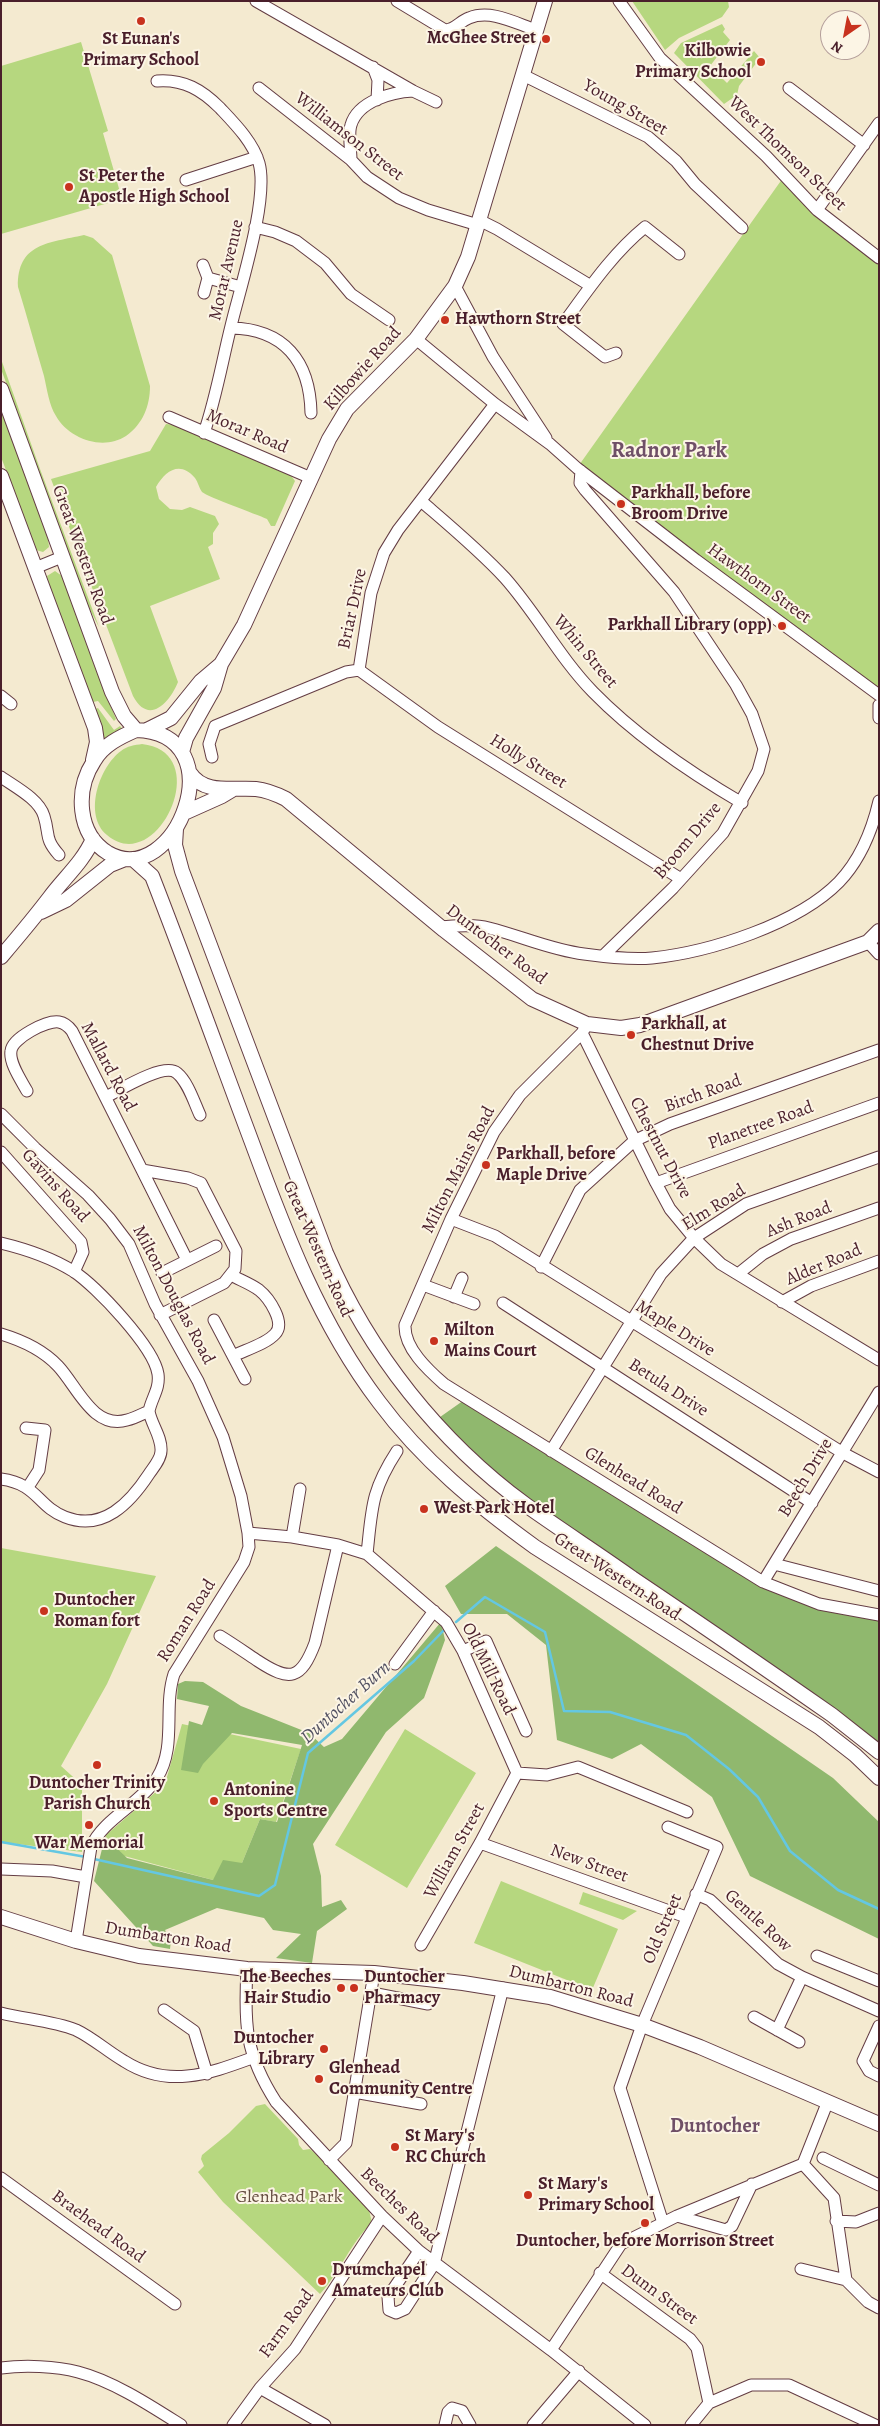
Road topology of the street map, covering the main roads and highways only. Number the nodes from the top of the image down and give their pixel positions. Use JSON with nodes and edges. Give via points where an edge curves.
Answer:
{"nodes":[{"id":1,"x":545,"y":1,"type":"edge"},
{"id":2,"x":1,"y":389,"type":"edge"},
{"id":3,"x":1,"y":476,"type":"edge"},
{"id":4,"x":221,"y":664,"type":"junction"},
{"id":5,"x":141,"y":730,"type":"junction"},
{"id":6,"x":182,"y":752,"type":"junction"},
{"id":7,"x":93,"y":762,"type":"junction"},
{"id":8,"x":190,"y":773,"type":"junction"},
{"id":9,"x":232,"y":790,"type":"junction"},
{"id":10,"x":184,"y":813,"type":"junction"},
{"id":11,"x":176,"y":829,"type":"junction"},
{"id":12,"x":93,"y":839,"type":"junction"},
{"id":13,"x":129,"y":859,"type":"junction"},
{"id":14,"x":40,"y":912,"type":"junction"},
{"id":15,"x":879,"y":931,"type":"edge"},
{"id":16,"x":1,"y":957,"type":"edge"},
{"id":17,"x":879,"y":1752,"type":"edge"},
{"id":18,"x":879,"y":1778,"type":"edge"},
{"id":19,"x":1,"y":1917,"type":"edge"},
{"id":20,"x":879,"y":2124,"type":"edge"}],
"edges":[{"from":1,"to":4,"type":"main road","name":"Kilbowie Road","via":[[468,257],[454,286],[416,339],[347,409],[329,439],[244,624]]},
{"from":2,"to":5,"type":"main road","name":"Great Western Road","via":[[112,692],[124,716]]},
{"from":3,"to":7,"type":"main road","via":[[95,728],[97,742]]},
{"from":4,"to":5,"type":"main road","via":[[201,681],[171,718]]},
{"from":4,"to":6,"type":"main road","name":"Kilbowie Road","via":[[214,688],[186,738]]},
{"from":5,"to":6,"type":"main road","via":[[166,737]]},
{"from":5,"to":7,"type":"main road","via":[[114,740]]},
{"from":6,"to":8,"type":"main road"},
{"from":7,"to":12,"type":"main road","via":[[83,787],[81,806]]},
{"from":8,"to":9,"type":"main road","name":"Duntocher Road","via":[[203,784]]},
{"from":8,"to":10,"type":"main road"},
{"from":9,"to":10,"type":"main road","name":"Duntocher Road"},
{"from":9,"to":15,"type":"main road","name":"Duntocher Road","via":[[257,789],[286,799],[532,999],[584,1029],[640,1025],[868,942]]},
{"from":10,"to":11,"type":"main road"},
{"from":11,"to":13,"type":"main road","via":[[154,850]]},
{"from":11,"to":17,"type":"main road","name":"Great Western Road","via":[[175,845],[182,871],[327,1255],[355,1310],[395,1374],[433,1422],[526,1504],[832,1715]]},
{"from":12,"to":13,"type":"main road","via":[[106,852]]},
{"from":12,"to":14,"type":"main road"},
{"from":13,"to":14,"type":"main road","via":[[110,865],[66,900]]},
{"from":13,"to":18,"type":"main road","name":"Great Western Road","via":[[152,876],[301,1270],[339,1344],[379,1403],[432,1463],[498,1520],[535,1547],[818,1727]]},
{"from":14,"to":16,"type":"main road"},
{"from":19,"to":20,"type":"main road","name":"Dumbarton Road","via":[[76,1942],[139,1956],[247,1969],[374,1973],[503,1988],[550,1997],[642,2025]]}]}
